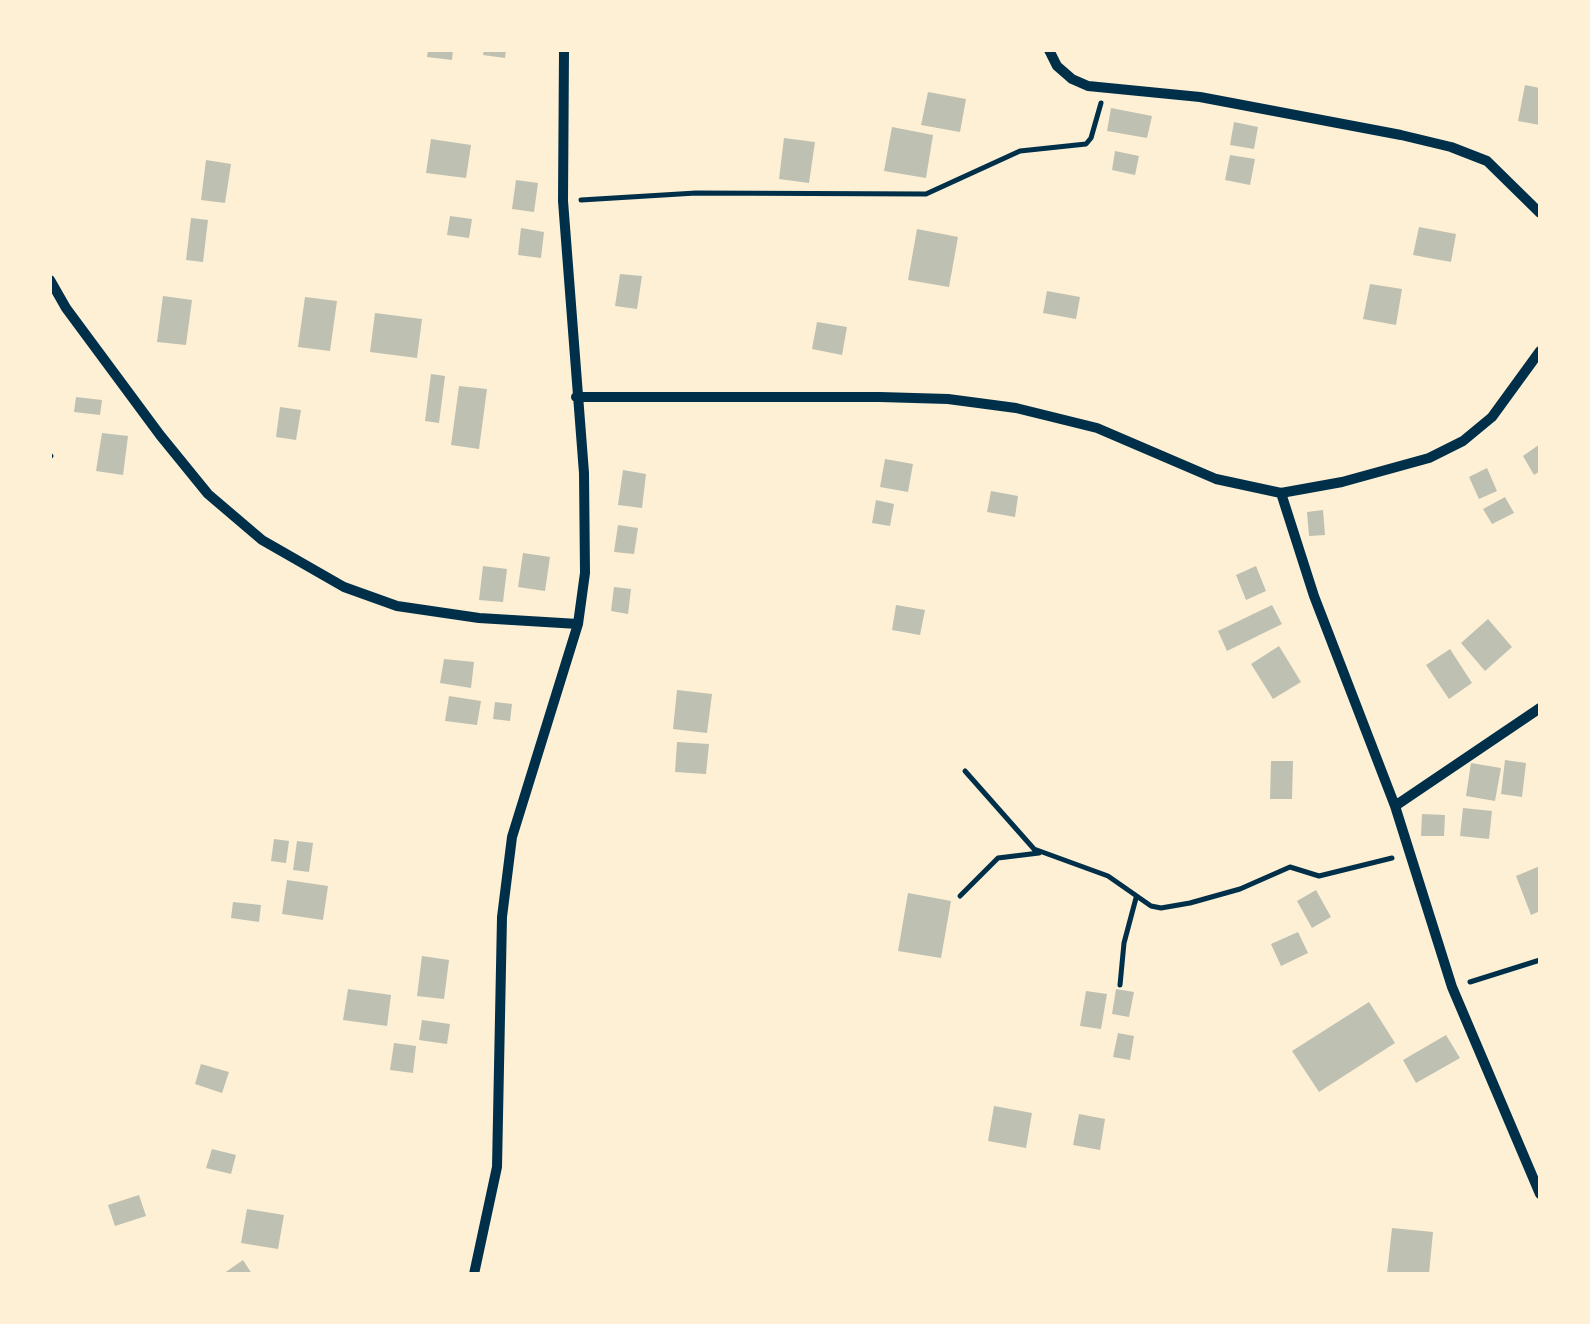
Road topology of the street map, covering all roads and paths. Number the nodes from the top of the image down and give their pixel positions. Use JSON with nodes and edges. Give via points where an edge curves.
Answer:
{"nodes":[{"id":1,"x":564,"y":50,"type":"edge"},
{"id":2,"x":1049,"y":50,"type":"edge"},
{"id":3,"x":1104,"y":89,"type":"junction"},
{"id":4,"x":563,"y":201,"type":"junction"},
{"id":5,"x":1540,"y":212,"type":"edge"},
{"id":6,"x":50,"y":280,"type":"edge"},
{"id":7,"x":1540,"y":351,"type":"edge"},
{"id":8,"x":576,"y":397,"type":"junction"},
{"id":9,"x":1281,"y":493,"type":"junction"},
{"id":10,"x":578,"y":624,"type":"junction"},
{"id":11,"x":1540,"y":708,"type":"edge"},
{"id":12,"x":965,"y":771,"type":"dead end"},
{"id":13,"x":1395,"y":806,"type":"junction"},
{"id":14,"x":1042,"y":853,"type":"junction"},
{"id":15,"x":1410,"y":854,"type":"junction"},
{"id":16,"x":960,"y":896,"type":"dead end"},
{"id":17,"x":1136,"y":898,"type":"junction"},
{"id":18,"x":1540,"y":960,"type":"edge"},
{"id":19,"x":1120,"y":985,"type":"dead end"},
{"id":20,"x":1452,"y":987,"type":"junction"},
{"id":21,"x":1540,"y":1194,"type":"edge"},
{"id":22,"x":474,"y":1274,"type":"edge"}],
"edges":[{"from":1,"to":4,"type":"street"},
{"from":2,"to":3,"type":"street","via":[[1072,79]]},
{"from":3,"to":4,"type":"path","via":[[1086,144],[1020,151],[926,194],[713,193]]},
{"from":3,"to":5,"type":"street","via":[[1200,97],[1451,148],[1487,161]]},
{"from":4,"to":8,"type":"street"},
{"from":6,"to":10,"type":"street","via":[[208,494],[262,540],[344,587],[397,606]]},
{"from":7,"to":9,"type":"street","via":[[1492,418],[1464,441],[1430,458]]},
{"from":8,"to":9,"type":"street","via":[[880,397],[1016,408],[1097,428],[1216,479]]},
{"from":8,"to":10,"type":"street","via":[[586,572]]},
{"from":9,"to":13,"type":"street"},
{"from":10,"to":22,"type":"street","via":[[512,837],[502,934],[499,1136]]},
{"from":11,"to":13,"type":"street"},
{"from":12,"to":14,"type":"path"},
{"from":13,"to":15,"type":"street"},
{"from":14,"to":16,"type":"path","via":[[998,858]]},
{"from":14,"to":17,"type":"path","via":[[1108,876]]},
{"from":15,"to":17,"type":"path","via":[[1319,876],[1290,867],[1240,889],[1161,908]]},
{"from":15,"to":20,"type":"street"},
{"from":17,"to":19,"type":"path"},
{"from":18,"to":20,"type":"path"},
{"from":20,"to":21,"type":"street"}]}
